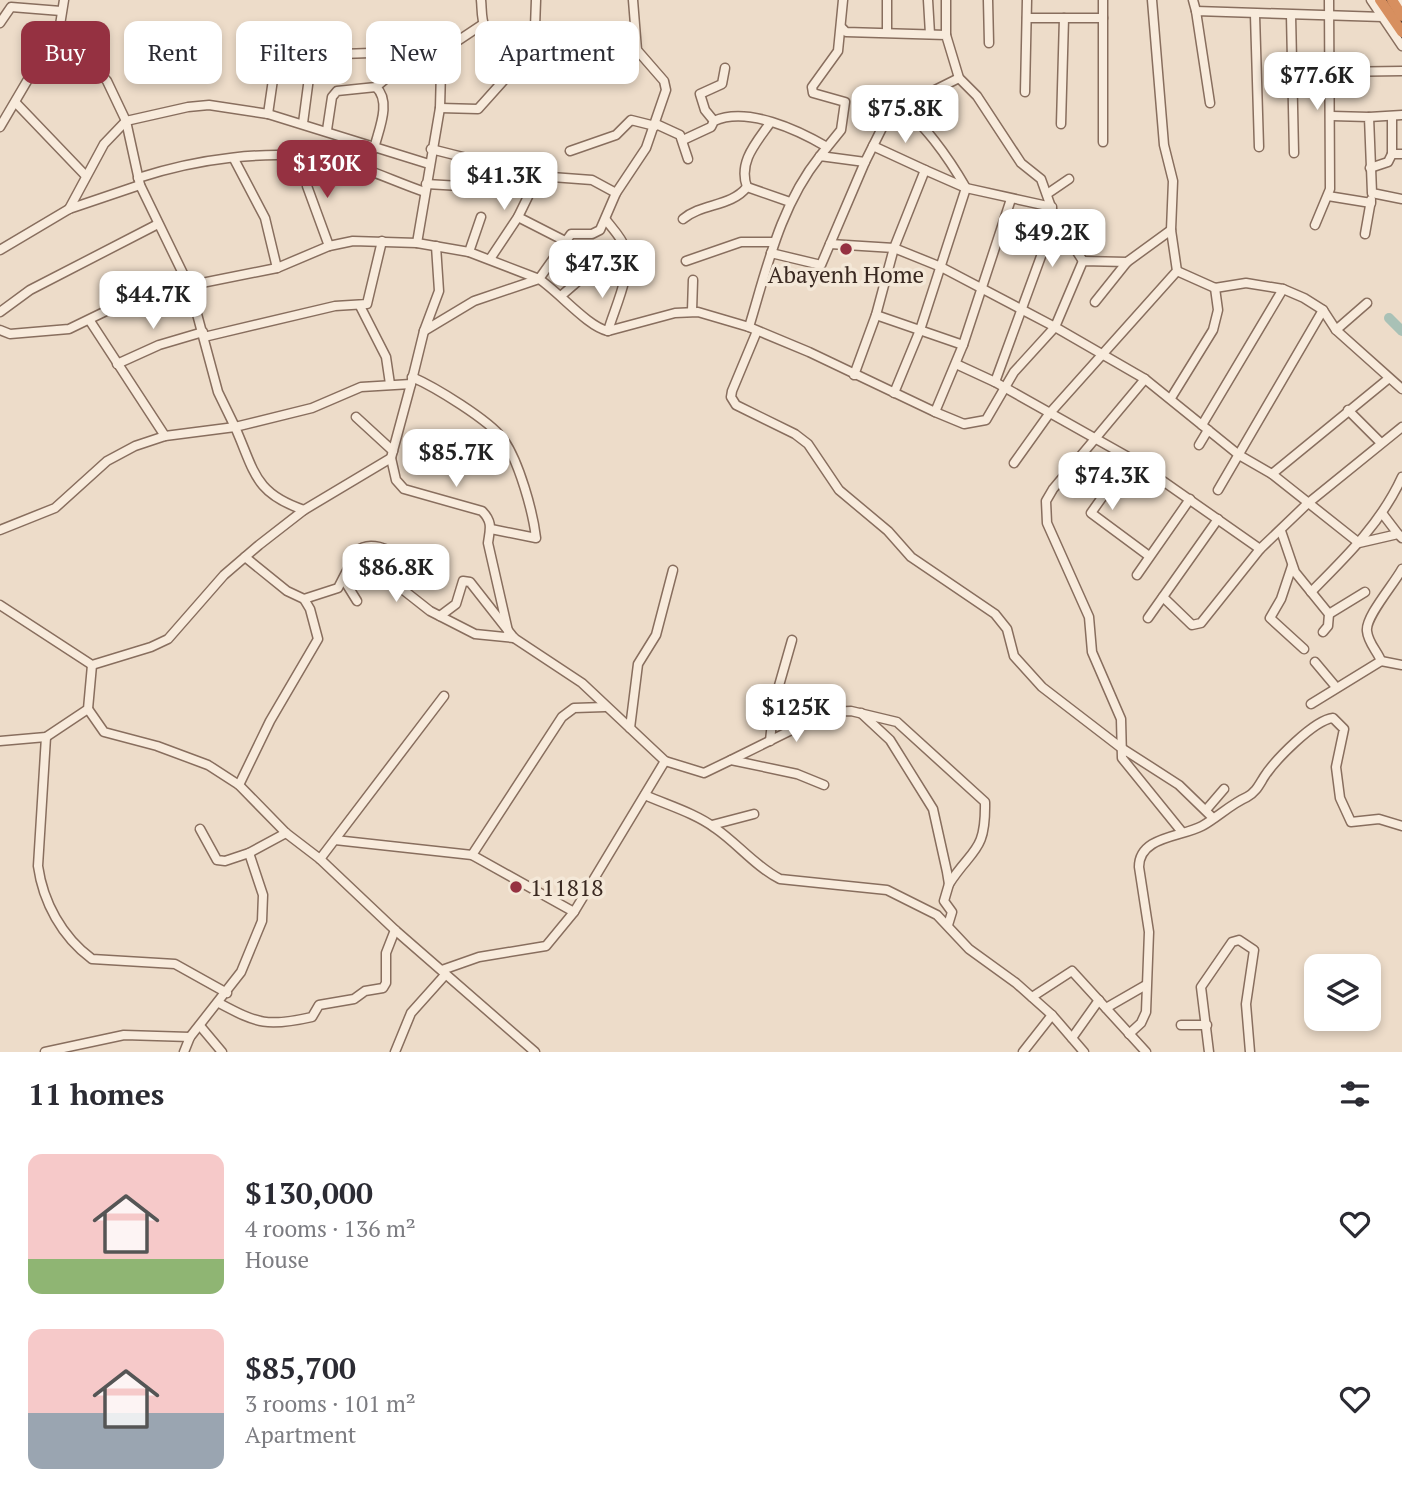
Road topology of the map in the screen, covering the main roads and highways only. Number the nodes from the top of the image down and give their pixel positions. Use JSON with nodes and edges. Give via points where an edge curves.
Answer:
{"nodes":[{"id":1,"x":1380,"y":0,"type":"edge"},
{"id":2,"x":1392,"y":0,"type":"edge"},
{"id":3,"x":1402,"y":16,"type":"edge"},
{"id":4,"x":1402,"y":32,"type":"edge"}],
"edges":[{"from":1,"to":4,"type":"highway"},
{"from":2,"to":3,"type":"highway"}]}
